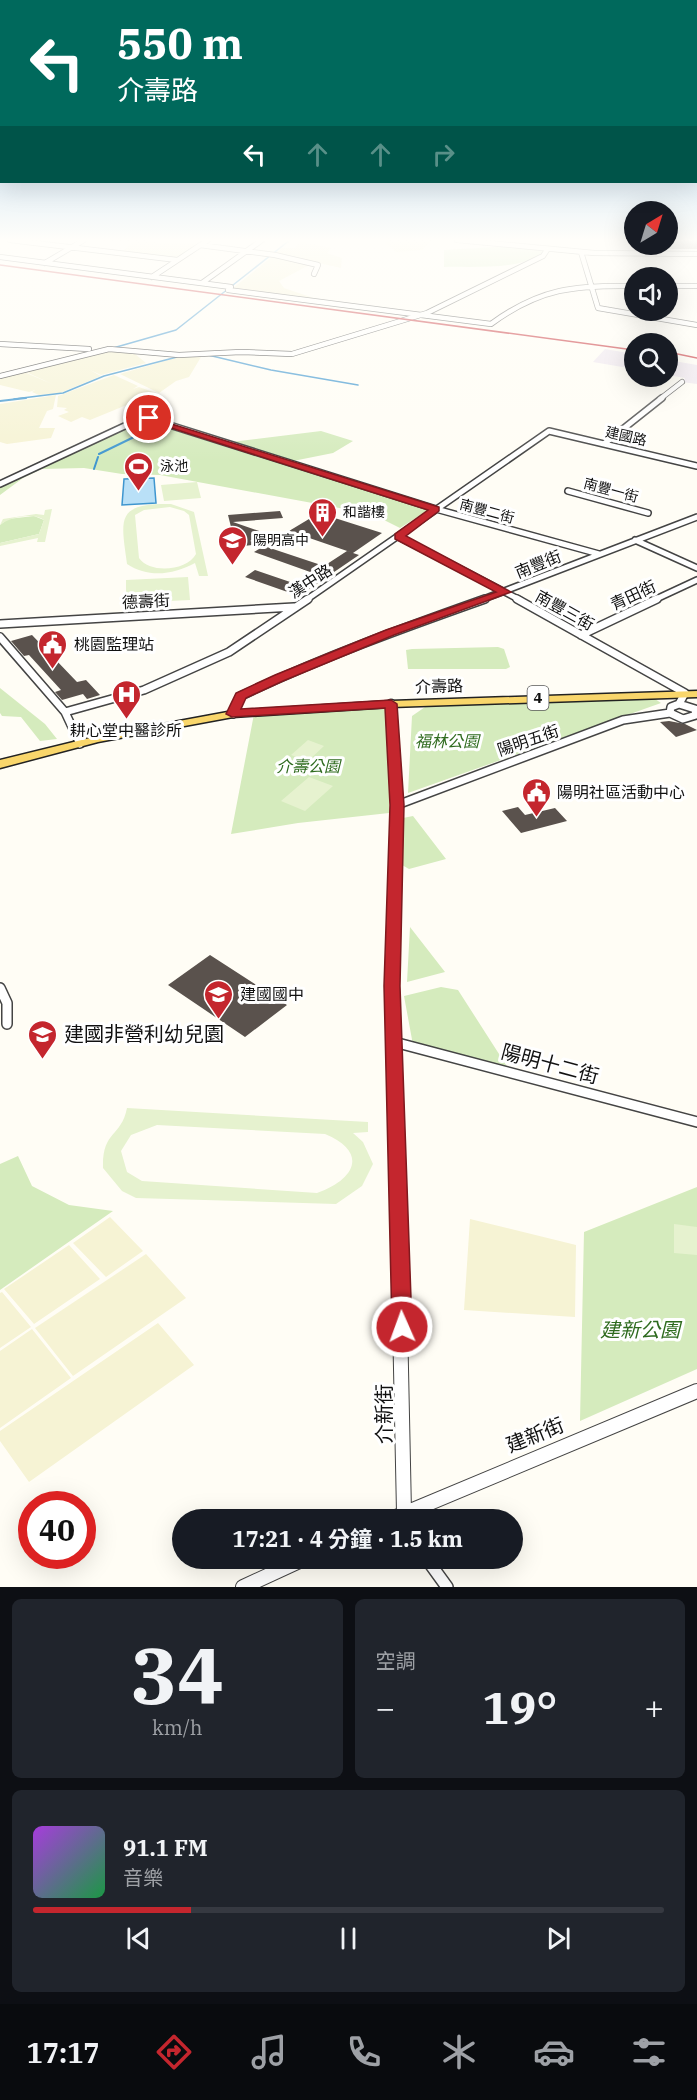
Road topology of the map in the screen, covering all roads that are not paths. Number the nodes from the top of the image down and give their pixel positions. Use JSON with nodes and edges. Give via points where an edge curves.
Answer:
{"nodes":[{"id":1,"x":413,"y":314,"type":"edge"},
{"id":2,"x":504,"y":314,"type":"edge"},
{"id":3,"x":633,"y":314,"type":"edge"},
{"id":4,"x":420,"y":315,"type":"junction"},
{"id":5,"x":697,"y":325,"type":"edge"},
{"id":6,"x":0,"y":344,"type":"edge"},
{"id":7,"x":89,"y":349,"type":"dead end"},
{"id":8,"x":0,"y":376,"type":"edge"},
{"id":9,"x":682,"y":382,"type":"dead end"},
{"id":10,"x":549,"y":431,"type":"joint"},
{"id":11,"x":604,"y":444,"type":"junction"},
{"id":12,"x":697,"y":466,"type":"edge"},
{"id":13,"x":0,"y":484,"type":"edge"},
{"id":14,"x":567,"y":492,"type":"dead end"},
{"id":15,"x":435,"y":509,"type":"junction"},
{"id":16,"x":648,"y":513,"type":"dead end"},
{"id":17,"x":697,"y":517,"type":"edge"},
{"id":18,"x":399,"y":537,"type":"junction"},
{"id":19,"x":635,"y":540,"type":"junction"},
{"id":20,"x":599,"y":554,"type":"junction"},
{"id":21,"x":697,"y":568,"type":"edge"},
{"id":22,"x":697,"y":580,"type":"edge"},
{"id":23,"x":505,"y":592,"type":"junction"},
{"id":24,"x":294,"y":607,"type":"junction"},
{"id":25,"x":0,"y":624,"type":"edge"},
{"id":26,"x":581,"y":635,"type":"junction"},
{"id":27,"x":0,"y":637,"type":"edge"},
{"id":28,"x":687,"y":697,"type":"edge"},
{"id":29,"x":391,"y":704,"type":"junction"},
{"id":30,"x":65,"y":712,"type":"junction"},
{"id":31,"x":670,"y":713,"type":"junction"},
{"id":32,"x":232,"y":714,"type":"junction"},
{"id":33,"x":695,"y":719,"type":"edge"},
{"id":34,"x":80,"y":744,"type":"junction"},
{"id":35,"x":0,"y":764,"type":"edge"},
{"id":36,"x":397,"y":805,"type":"junction"},
{"id":37,"x":0,"y":988,"type":"edge"},
{"id":38,"x":7,"y":1024,"type":"dead end"},
{"id":39,"x":394,"y":1042,"type":"junction"},
{"id":40,"x":697,"y":1122,"type":"edge"},
{"id":41,"x":697,"y":1391,"type":"edge"},
{"id":42,"x":403,"y":1509,"type":"edge"},
{"id":43,"x":419,"y":1509,"type":"edge"},
{"id":44,"x":282,"y":1569,"type":"edge"},
{"id":45,"x":434,"y":1569,"type":"edge"},
{"id":46,"x":243,"y":1587,"type":"edge"},
{"id":47,"x":447,"y":1587,"type":"edge"}],
"edges":[{"from":1,"to":4,"type":"street"},
{"from":2,"to":4,"type":"street","via":[[491,324]]},
{"from":3,"to":5,"type":"street"},
{"from":4,"to":8,"type":"street","via":[[292,354],[179,355],[109,349]]},
{"from":6,"to":7,"type":"street"},
{"from":9,"to":11,"type":"street"},
{"from":10,"to":11,"type":"street","name":"建國路"},
{"from":10,"to":15,"type":"street","name":"漢中路"},
{"from":11,"to":12,"type":"street","name":"建國路"},
{"from":13,"to":15,"type":"street","name":"南豐二街","via":[[144,417]]},
{"from":14,"to":16,"type":"street","name":"南豐一街"},
{"from":15,"to":18,"type":"street","name":"漢中路"},
{"from":15,"to":20,"type":"street","name":"南豐二街"},
{"from":17,"to":19,"type":"street","name":"南豐街"},
{"from":18,"to":23,"type":"street","name":"南豐三街"},
{"from":18,"to":24,"type":"street","name":"漢中路"},
{"from":19,"to":20,"type":"street","name":"南豐街"},
{"from":19,"to":21,"type":"street"},
{"from":20,"to":23,"type":"street","name":"南豐街"},
{"from":22,"to":26,"type":"street","name":"青田街"},
{"from":23,"to":26,"type":"street","name":"南豐三街"},
{"from":23,"to":32,"type":"street","name":"南豐街","via":[[279,678],[241,696]]},
{"from":24,"to":25,"type":"street","name":"德壽街"},
{"from":24,"to":30,"type":"street","name":"漢中路","via":[[229,652],[170,681]]},
{"from":26,"to":28,"type":"street","name":"南豐三街"},
{"from":27,"to":30,"type":"street"},
{"from":28,"to":29,"type":"main road","name":"介壽路","number":"4"},
{"from":28,"to":31,"type":"street","via":[[671,707]]},
{"from":28,"to":33,"type":"street","name":"南豐三街","via":[[695,709]]},
{"from":29,"to":32,"type":"main road","name":"介壽路","number":"4"},
{"from":29,"to":36,"type":"street","name":"介新街"},
{"from":30,"to":34,"type":"street"},
{"from":31,"to":33,"type":"street"},
{"from":31,"to":36,"type":"street","name":"陽明五街","via":[[623,720]]},
{"from":32,"to":34,"type":"main road","name":"介壽路","number":"4"},
{"from":34,"to":35,"type":"main road","name":"介壽路","number":"4"},
{"from":36,"to":39,"type":"street","name":"介新街"},
{"from":37,"to":38,"type":"street","via":[[7,1003]]},
{"from":39,"to":40,"type":"street","name":"陽明十二街"},
{"from":39,"to":42,"type":"street","name":"介新街"},
{"from":41,"to":43,"type":"street","name":"建新街"},
{"from":44,"to":46,"type":"street"},
{"from":45,"to":47,"type":"street"}]}
